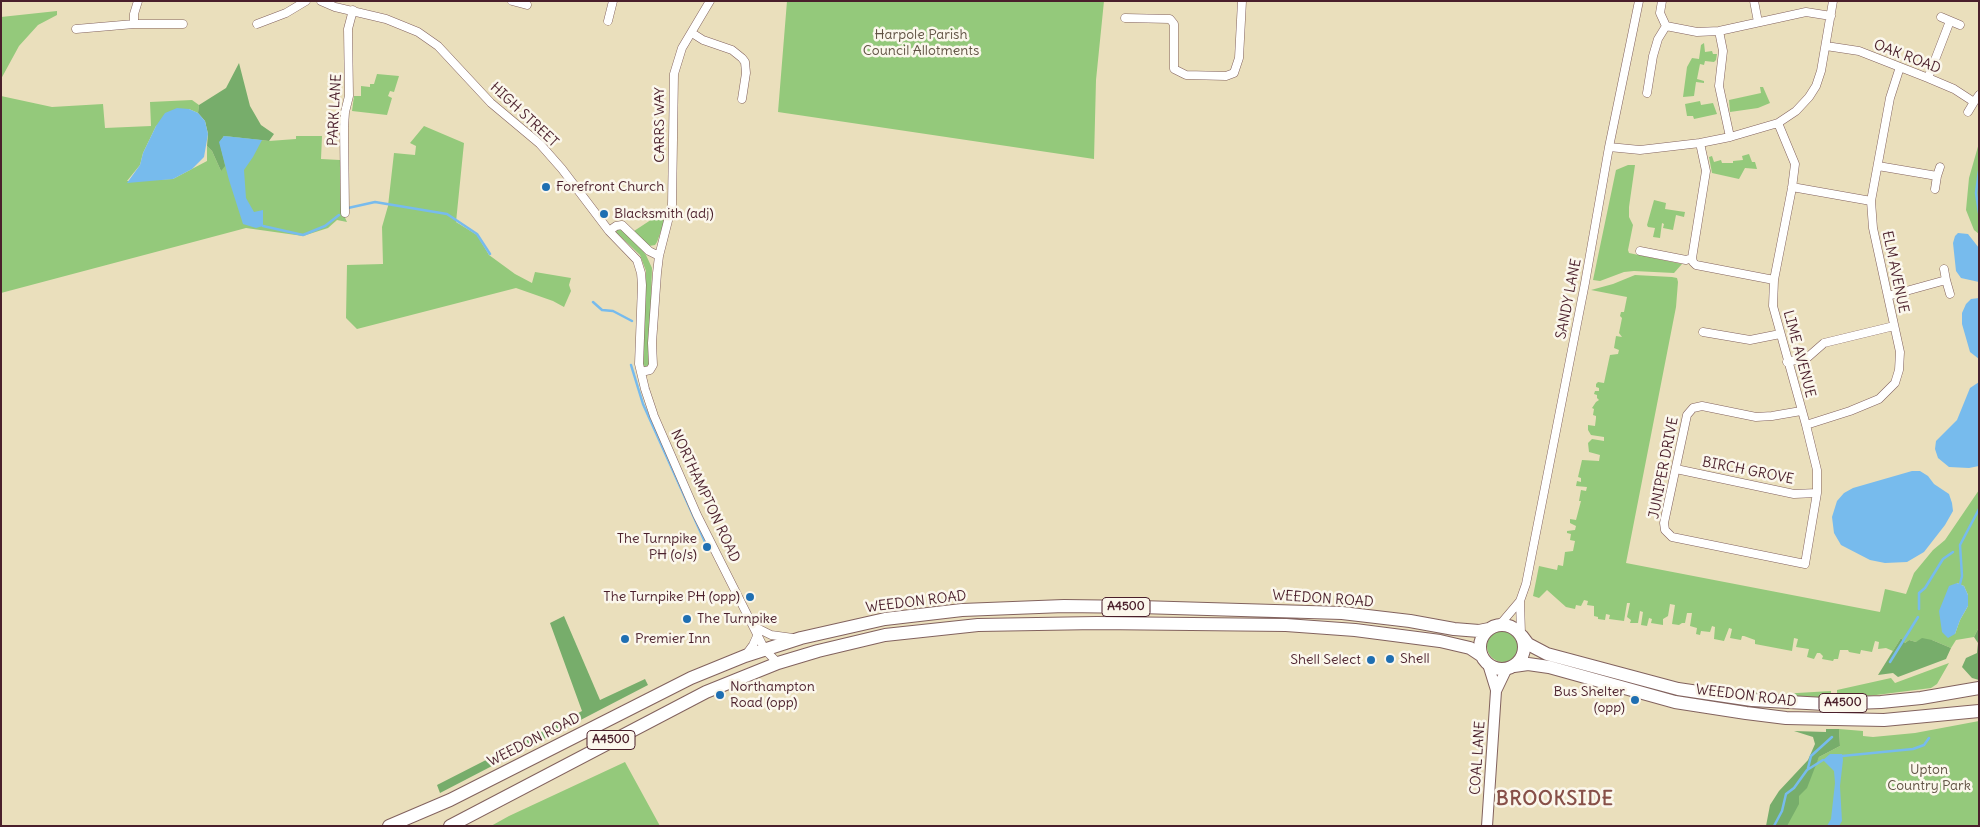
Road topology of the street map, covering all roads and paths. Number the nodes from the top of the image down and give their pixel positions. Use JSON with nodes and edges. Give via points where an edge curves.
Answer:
{"nodes":[{"id":1,"x":138,"y":1,"type":"edge"},
{"id":2,"x":306,"y":1,"type":"edge"},
{"id":3,"x":321,"y":1,"type":"edge"},
{"id":4,"x":512,"y":1,"type":"edge"},
{"id":5,"x":613,"y":1,"type":"edge"},
{"id":6,"x":710,"y":1,"type":"edge"},
{"id":7,"x":1242,"y":1,"type":"edge"},
{"id":8,"x":1639,"y":1,"type":"edge"},
{"id":9,"x":1662,"y":1,"type":"edge"},
{"id":10,"x":1754,"y":1,"type":"edge"},
{"id":11,"x":1833,"y":1,"type":"edge"},
{"id":12,"x":527,"y":5,"type":"dead end"},
{"id":13,"x":353,"y":10,"type":"junction"},
{"id":14,"x":1831,"y":16,"type":"junction"},
{"id":15,"x":1941,"y":17,"type":"dead end"},
{"id":16,"x":1125,"y":18,"type":"dead end"},
{"id":17,"x":608,"y":21,"type":"dead end"},
{"id":18,"x":1950,"y":21,"type":"junction"},
{"id":19,"x":1758,"y":22,"type":"junction"},
{"id":20,"x":134,"y":24,"type":"junction"},
{"id":21,"x":183,"y":24,"type":"dead end"},
{"id":22,"x":257,"y":24,"type":"dead end"},
{"id":23,"x":1960,"y":25,"type":"dead end"},
{"id":24,"x":1666,"y":26,"type":"junction"},
{"id":25,"x":76,"y":30,"type":"dead end"},
{"id":26,"x":1718,"y":31,"type":"junction"},
{"id":27,"x":692,"y":34,"type":"junction"},
{"id":28,"x":1826,"y":46,"type":"junction"},
{"id":29,"x":1900,"y":67,"type":"junction"},
{"id":30,"x":1928,"y":78,"type":"junction"},
{"id":31,"x":1647,"y":93,"type":"dead end"},
{"id":32,"x":742,"y":99,"type":"dead end"},
{"id":33,"x":1976,"y":99,"type":"edge"},
{"id":34,"x":1968,"y":112,"type":"dead end"},
{"id":35,"x":1778,"y":123,"type":"junction"},
{"id":36,"x":1730,"y":137,"type":"junction"},
{"id":37,"x":1700,"y":143,"type":"junction"},
{"id":38,"x":1609,"y":147,"type":"junction"},
{"id":39,"x":1878,"y":166,"type":"junction"},
{"id":40,"x":1940,"y":168,"type":"dead end"},
{"id":41,"x":1937,"y":176,"type":"junction"},
{"id":42,"x":1792,"y":187,"type":"junction"},
{"id":43,"x":1935,"y":189,"type":"dead end"},
{"id":44,"x":1871,"y":201,"type":"junction"},
{"id":45,"x":345,"y":212,"type":"dead end"},
{"id":46,"x":609,"y":231,"type":"junction"},
{"id":47,"x":1640,"y":251,"type":"dead end"},
{"id":48,"x":659,"y":256,"type":"junction"},
{"id":49,"x":1692,"y":258,"type":"junction"},
{"id":50,"x":1944,"y":269,"type":"dead end"},
{"id":51,"x":1774,"y":280,"type":"junction"},
{"id":52,"x":1946,"y":280,"type":"junction"},
{"id":53,"x":1950,"y":294,"type":"dead end"},
{"id":54,"x":1888,"y":296,"type":"junction"},
{"id":55,"x":1894,"y":326,"type":"junction"},
{"id":56,"x":1703,"y":332,"type":"dead end"},
{"id":57,"x":1780,"y":334,"type":"junction"},
{"id":58,"x":1787,"y":362,"type":"junction"},
{"id":59,"x":641,"y":372,"type":"junction"},
{"id":60,"x":1801,"y":411,"type":"junction"},
{"id":61,"x":1806,"y":425,"type":"junction"},
{"id":62,"x":1676,"y":469,"type":"junction"},
{"id":63,"x":1816,"y":493,"type":"junction"},
{"id":64,"x":1805,"y":564,"type":"joint"},
{"id":65,"x":1520,"y":601,"type":"junction"},
{"id":66,"x":1493,"y":627,"type":"junction"},
{"id":67,"x":756,"y":630,"type":"junction"},
{"id":68,"x":1521,"y":635,"type":"junction"},
{"id":69,"x":801,"y":638,"type":"junction"},
{"id":70,"x":765,"y":650,"type":"junction"},
{"id":71,"x":745,"y":656,"type":"junction"},
{"id":72,"x":1485,"y":660,"type":"junction"},
{"id":73,"x":778,"y":663,"type":"junction"},
{"id":74,"x":1510,"y":667,"type":"junction"},
{"id":75,"x":1979,"y":688,"type":"edge"},
{"id":76,"x":1496,"y":691,"type":"junction"},
{"id":77,"x":1979,"y":711,"type":"edge"},
{"id":78,"x":388,"y":826,"type":"edge"},
{"id":79,"x":450,"y":826,"type":"edge"},
{"id":80,"x":1487,"y":826,"type":"edge"}],
"edges":[{"from":1,"to":20,"type":"street"},
{"from":2,"to":22,"type":"street"},
{"from":3,"to":13,"type":"street","name":"HIGH STREET"},
{"from":4,"to":12,"type":"street"},
{"from":5,"to":17,"type":"street"},
{"from":6,"to":27,"type":"street","name":"CARRS WAY"},
{"from":7,"to":16,"type":"street","via":[[1239,58],[1234,73],[1226,76],[1186,75],[1174,69],[1174,24],[1170,19]]},
{"from":8,"to":38,"type":"street","name":"SANDY LANE"},
{"from":9,"to":24,"type":"street","via":[[1660,13]]},
{"from":10,"to":19,"type":"street"},
{"from":11,"to":14,"type":"street"},
{"from":13,"to":45,"type":"street","name":"PARK LANE","via":[[348,29],[350,96],[344,127]]},
{"from":13,"to":46,"type":"street","name":"HIGH STREET","via":[[386,18],[438,46],[491,103],[540,144]]},
{"from":14,"to":19,"type":"street","via":[[1806,12]]},
{"from":14,"to":28,"type":"street"},
{"from":15,"to":18,"type":"street"},
{"from":18,"to":23,"type":"street"},
{"from":18,"to":30,"type":"street"},
{"from":19,"to":26,"type":"street"},
{"from":20,"to":21,"type":"street"},
{"from":20,"to":25,"type":"street"},
{"from":24,"to":26,"type":"street","via":[[1697,32]]},
{"from":24,"to":31,"type":"street","via":[[1653,56]]},
{"from":26,"to":36,"type":"street","via":[[1723,51],[1719,86]]},
{"from":27,"to":32,"type":"street","via":[[732,50],[742,58],[746,73]]},
{"from":27,"to":48,"type":"street","name":"CARRS WAY","via":[[682,48],[674,74],[672,204]]},
{"from":28,"to":29,"type":"street","name":"OAK ROAD","via":[[1859,52]]},
{"from":28,"to":35,"type":"street","via":[[1812,92],[1796,111]]},
{"from":29,"to":30,"type":"street","name":"OAK ROAD"},
{"from":29,"to":39,"type":"street","name":"ELM AVENUE","via":[[1890,98]]},
{"from":30,"to":33,"type":"street","name":"OAK ROAD"},
{"from":33,"to":34,"type":"street","name":"OAK ROAD"},
{"from":35,"to":36,"type":"street"},
{"from":35,"to":42,"type":"street","name":"LIME AVENUE","via":[[1794,164]]},
{"from":36,"to":37,"type":"street"},
{"from":37,"to":38,"type":"street","via":[[1640,150]]},
{"from":37,"to":49,"type":"street","via":[[1706,171]]},
{"from":38,"to":65,"type":"street","name":"SANDY LANE","via":[[1586,283]]},
{"from":39,"to":41,"type":"street"},
{"from":39,"to":44,"type":"street","name":"ELM AVENUE"},
{"from":40,"to":41,"type":"street"},
{"from":41,"to":43,"type":"street"},
{"from":42,"to":44,"type":"street"},
{"from":42,"to":51,"type":"street","name":"LIME AVENUE"},
{"from":44,"to":54,"type":"street","name":"ELM AVENUE","via":[[1873,228]]},
{"from":46,"to":48,"type":"street","via":[[622,225],[649,251]]},
{"from":46,"to":59,"type":"street","name":"HIGH STREET","via":[[637,260],[641,273]]},
{"from":47,"to":49,"type":"street","via":[[1686,260]]},
{"from":48,"to":59,"type":"street","name":"CARRS WAY","via":[[653,365],[650,370]]},
{"from":49,"to":51,"type":"street","via":[[1696,265]]},
{"from":50,"to":52,"type":"street"},
{"from":51,"to":57,"type":"street","name":"LIME AVENUE","via":[[1773,306]]},
{"from":52,"to":53,"type":"street"},
{"from":52,"to":54,"type":"street"},
{"from":54,"to":55,"type":"street","name":"ELM AVENUE"},
{"from":55,"to":58,"type":"street","via":[[1840,338],[1824,344],[1808,357]]},
{"from":55,"to":61,"type":"street","name":"ELM AVENUE","via":[[1900,352],[1894,383],[1879,399]]},
{"from":56,"to":57,"type":"street","via":[[1750,340]]},
{"from":57,"to":58,"type":"street","name":"LIME AVENUE"},
{"from":58,"to":60,"type":"street","name":"LIME AVENUE"},
{"from":59,"to":67,"type":"street","name":"NORTHAMPTON ROAD","via":[[654,416],[680,477]]},
{"from":60,"to":61,"type":"street","name":"LIME AVENUE"},
{"from":60,"to":62,"type":"street","name":"JUNIPER DRIVE","via":[[1756,416],[1702,406],[1692,408],[1687,415]]},
{"from":61,"to":63,"type":"street","name":"LIME AVENUE","via":[[1817,470]]},
{"from":62,"to":63,"type":"street","name":"BIRCH GROVE","via":[[1794,494]]},
{"from":62,"to":64,"type":"street","name":"JUNIPER DRIVE","via":[[1664,523],[1665,530],[1672,537]]},
{"from":63,"to":64,"type":"street","name":"LIME AVENUE"},
{"from":65,"to":66,"type":"street","via":[[1503,621]]},
{"from":65,"to":68,"type":"street"},
{"from":66,"to":68,"type":"highway","via":[[1512,627]]},
{"from":66,"to":69,"type":"highway","name":"WEEDON ROAD","number":"A4500","via":[[1478,631],[1324,612],[1064,606],[908,615]]},
{"from":66,"to":72,"type":"highway","via":[[1481,641]]},
{"from":67,"to":69,"type":"street","via":[[777,637]]},
{"from":67,"to":70,"type":"street","name":"NORTHAMPTON ROAD"},
{"from":67,"to":71,"type":"street","via":[[753,645]]},
{"from":68,"to":74,"type":"highway","via":[[1523,655]]},
{"from":68,"to":75,"type":"highway","name":"WEEDON ROAD","number":"A4500","via":[[1528,644],[1547,654],[1678,689],[1752,700],[1825,704],[1881,702]]},
{"from":69,"to":70,"type":"highway","name":"WEEDON ROAD","number":"A4500"},
{"from":70,"to":71,"type":"highway","name":"WEEDON ROAD","number":"A4500"},
{"from":70,"to":73,"type":"street","name":"NORTHAMPTON ROAD"},
{"from":71,"to":78,"type":"highway","name":"WEEDON ROAD","number":"A4500","via":[[691,678],[450,800]]},
{"from":72,"to":73,"type":"highway","name":"WEEDON ROAD","number":"A4500","via":[[1459,644],[1355,630],[1286,625],[1097,623],[978,625],[924,630],[849,643]]},
{"from":72,"to":74,"type":"highway","via":[[1497,668]]},
{"from":72,"to":76,"type":"street","name":"COAL LANE"},
{"from":73,"to":79,"type":"highway","name":"WEEDON ROAD","number":"A4500","via":[[662,713]]},
{"from":74,"to":76,"type":"street","name":"COAL LANE"},
{"from":74,"to":77,"type":"highway","name":"WEEDON ROAD","number":"A4500","via":[[1538,665],[1675,702],[1778,717],[1884,720]]},
{"from":76,"to":80,"type":"street","name":"COAL LANE"}]}
